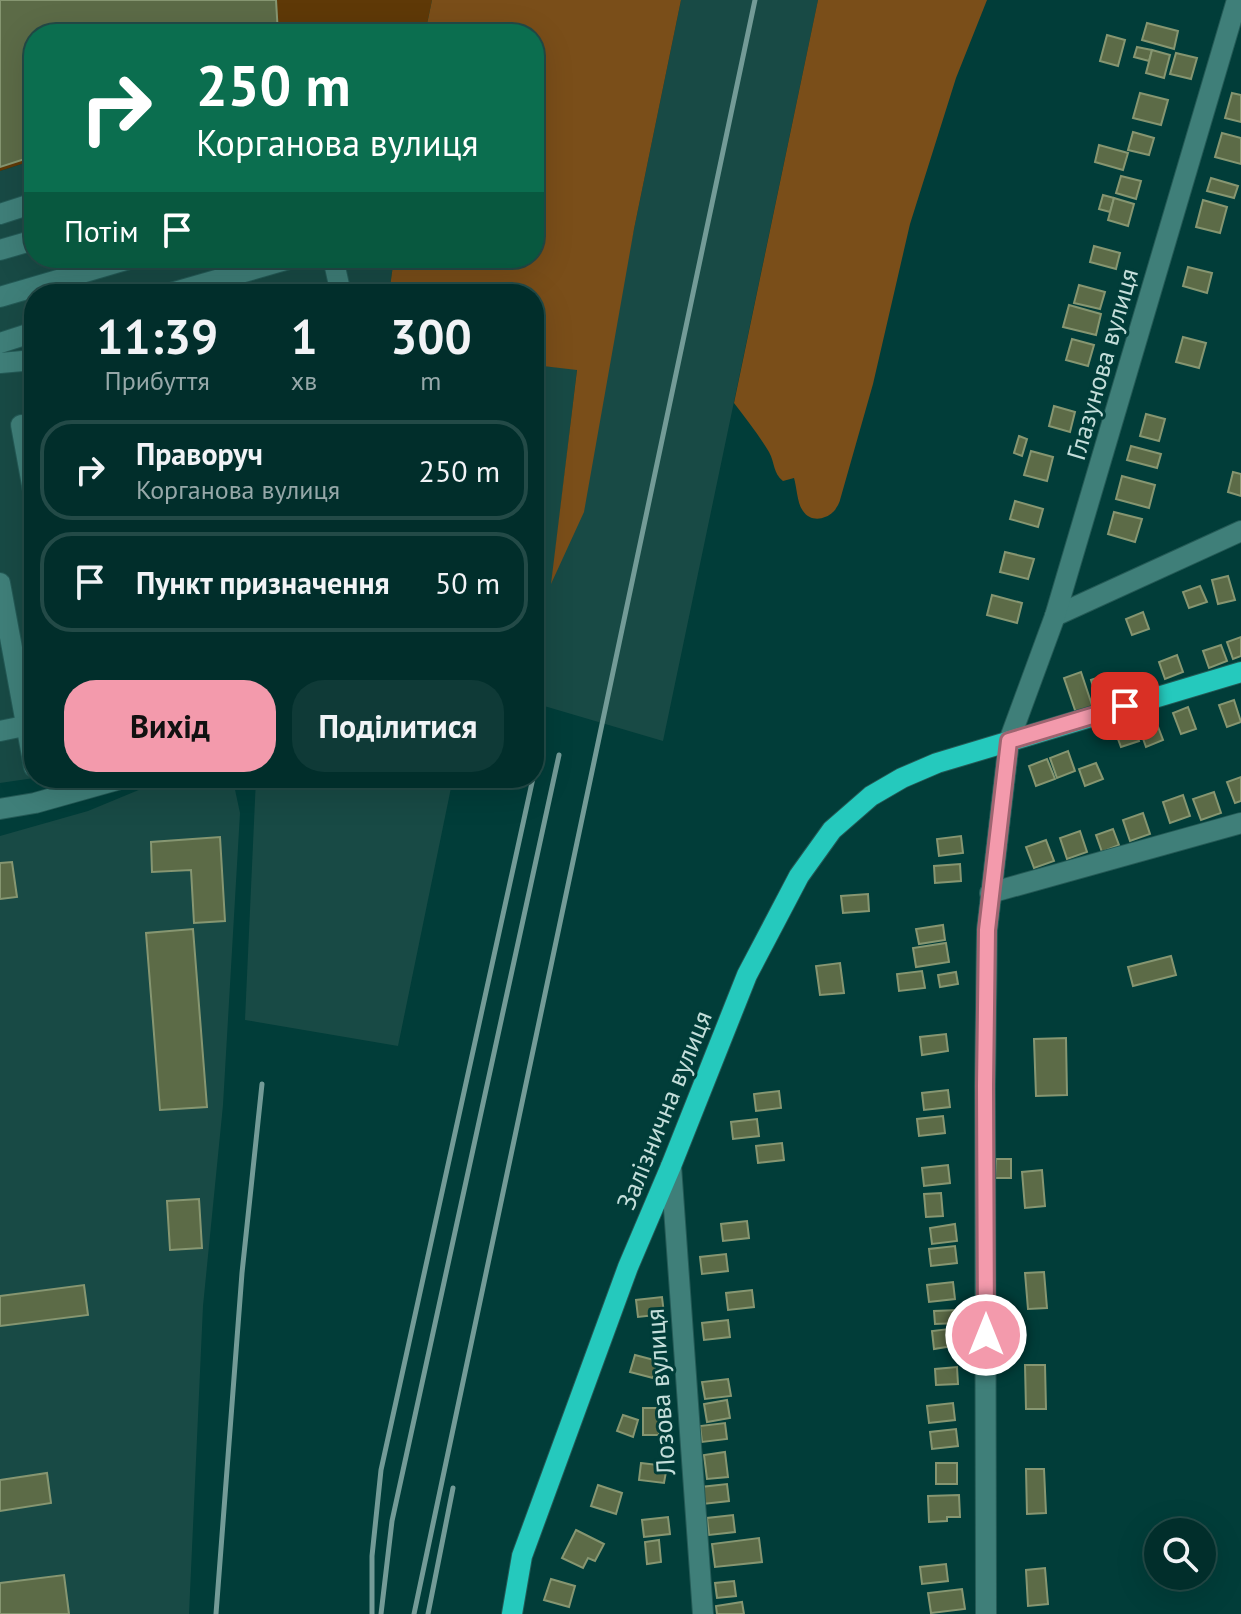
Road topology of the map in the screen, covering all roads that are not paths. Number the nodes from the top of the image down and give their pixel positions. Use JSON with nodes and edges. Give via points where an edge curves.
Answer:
{"nodes":[{"id":1,"x":1237,"y":0,"type":"edge"},
{"id":2,"x":24,"y":206,"type":"edge"},
{"id":3,"x":0,"y":214,"type":"edge"},
{"id":4,"x":24,"y":243,"type":"edge"},
{"id":5,"x":0,"y":250,"type":"edge"},
{"id":6,"x":99,"y":268,"type":"edge"},
{"id":7,"x":258,"y":268,"type":"edge"},
{"id":8,"x":44,"y":284,"type":"edge"},
{"id":9,"x":202,"y":284,"type":"edge"},
{"id":10,"x":24,"y":290,"type":"edge"},
{"id":11,"x":0,"y":297,"type":"edge"},
{"id":12,"x":24,"y":335,"type":"edge"},
{"id":13,"x":0,"y":343,"type":"edge"},
{"id":14,"x":24,"y":361,"type":"edge"},
{"id":15,"x":0,"y":363,"type":"edge"},
{"id":16,"x":24,"y":425,"type":"edge"},
{"id":17,"x":0,"y":429,"type":"edge"},
{"id":18,"x":1241,"y":531,"type":"edge"},
{"id":19,"x":0,"y":583,"type":"edge"},
{"id":20,"x":1055,"y":616,"type":"junction"},
{"id":21,"x":1241,"y":672,"type":"edge"},
{"id":22,"x":24,"y":697,"type":"edge"},
{"id":23,"x":24,"y":726,"type":"edge"},
{"id":24,"x":0,"y":731,"type":"edge"},
{"id":25,"x":1009,"y":741,"type":"junction"},
{"id":26,"x":40,"y":788,"type":"edge"},
{"id":27,"x":89,"y":788,"type":"edge"},
{"id":28,"x":43,"y":801,"type":"junction"},
{"id":29,"x":0,"y":809,"type":"edge"},
{"id":30,"x":1241,"y":823,"type":"edge"},
{"id":31,"x":990,"y":893,"type":"junction"},
{"id":32,"x":671,"y":1166,"type":"junction"},
{"id":33,"x":512,"y":1614,"type":"edge"},
{"id":34,"x":703,"y":1614,"type":"edge"},
{"id":35,"x":986,"y":1614,"type":"edge"}],
"edges":[{"from":1,"to":20,"type":"street","name":"Глазунова вулиця"},
{"from":2,"to":3,"type":"street"},
{"from":4,"to":5,"type":"street"},
{"from":6,"to":8,"type":"street"},
{"from":7,"to":9,"type":"street"},
{"from":10,"to":11,"type":"street"},
{"from":12,"to":13,"type":"street"},
{"from":14,"to":15,"type":"street"},
{"from":16,"to":17,"type":"street"},
{"from":18,"to":20,"type":"street"},
{"from":19,"to":22,"type":"street"},
{"from":20,"to":25,"type":"street","name":"Глазунова вулиця"},
{"from":21,"to":25,"type":"main road","name":"Залізнична вулиця"},
{"from":23,"to":24,"type":"street"},
{"from":25,"to":31,"type":"street","name":"Глазунова вулиця"},
{"from":25,"to":32,"type":"main road","name":"Залізнична вулиця","via":[[902,778],[871,796],[832,830],[799,876],[747,975]]},
{"from":26,"to":28,"type":"street"},
{"from":27,"to":28,"type":"street"},
{"from":28,"to":29,"type":"street"},
{"from":30,"to":31,"type":"street"},
{"from":31,"to":35,"type":"street","name":"Глазунова вулиця"},
{"from":32,"to":33,"type":"main road","name":"Залізнична вулиця","via":[[628,1267],[522,1556]]},
{"from":32,"to":34,"type":"street","name":"Лозова вулиця"}]}
